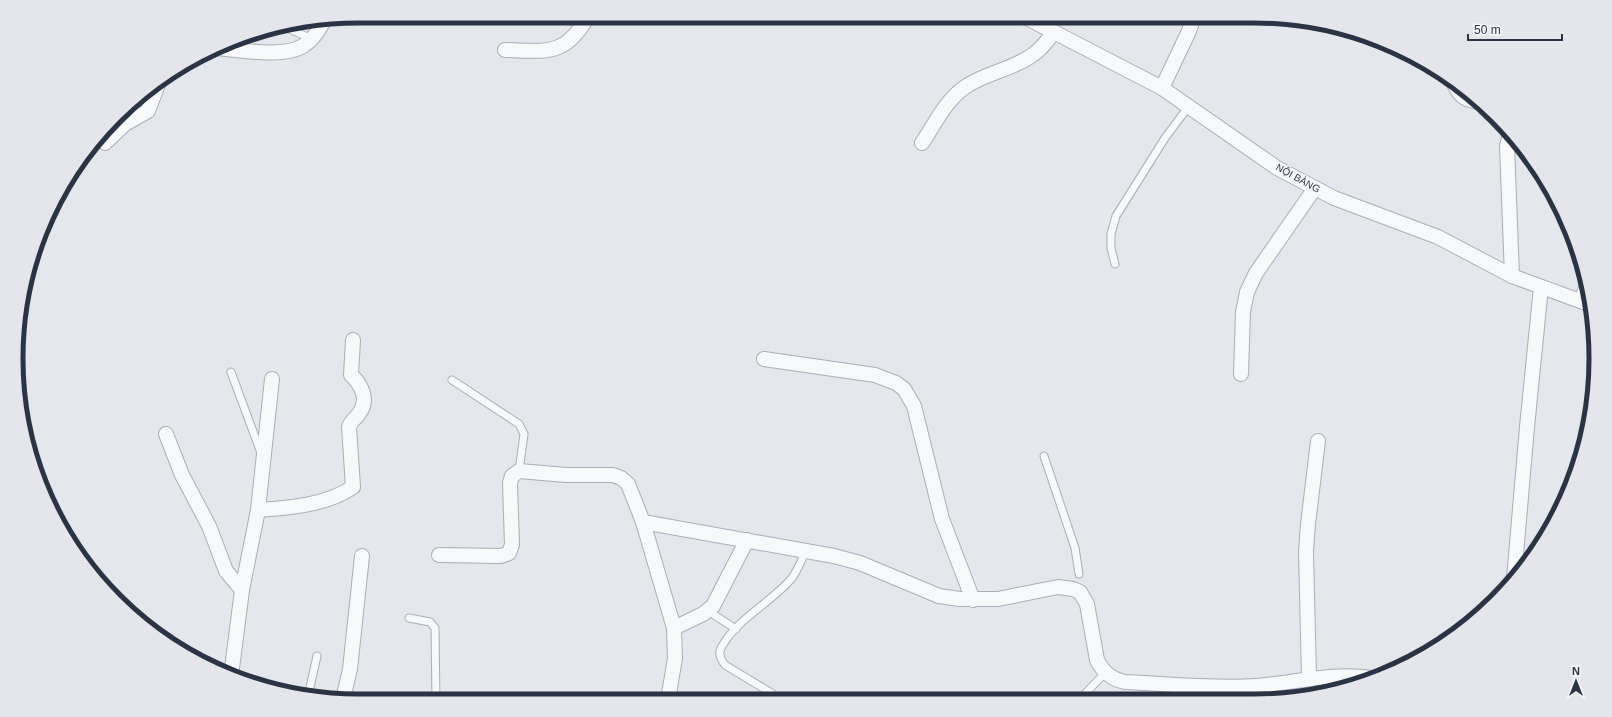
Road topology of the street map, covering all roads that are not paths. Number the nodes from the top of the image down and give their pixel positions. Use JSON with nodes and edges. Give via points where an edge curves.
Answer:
{"nodes":[{"id":1,"x":584,"y":23,"type":"edge"},
{"id":2,"x":1037,"y":23,"type":"edge"},
{"id":3,"x":1192,"y":23,"type":"edge"},
{"id":4,"x":321,"y":25,"type":"edge"},
{"id":5,"x":291,"y":30,"type":"edge"},
{"id":6,"x":1054,"y":32,"type":"junction"},
{"id":7,"x":312,"y":38,"type":"junction"},
{"id":8,"x":231,"y":49,"type":"edge"},
{"id":9,"x":505,"y":50,"type":"dead end"},
{"id":10,"x":1162,"y":88,"type":"junction"},
{"id":11,"x":155,"y":91,"type":"edge"},
{"id":12,"x":1459,"y":93,"type":"edge"},
{"id":13,"x":1467,"y":99,"type":"edge"},
{"id":14,"x":1189,"y":105,"type":"junction"},
{"id":15,"x":1508,"y":140,"type":"edge"},
{"id":16,"x":105,"y":143,"type":"dead end"},
{"id":17,"x":922,"y":143,"type":"dead end"},
{"id":18,"x":1315,"y":188,"type":"junction"},
{"id":19,"x":1115,"y":264,"type":"dead end"},
{"id":20,"x":1512,"y":276,"type":"junction"},
{"id":21,"x":1541,"y":287,"type":"junction"},
{"id":22,"x":1582,"y":289,"type":"edge"},
{"id":23,"x":1577,"y":300,"type":"junction"},
{"id":24,"x":1584,"y":303,"type":"edge"},
{"id":25,"x":353,"y":340,"type":"dead end"},
{"id":26,"x":764,"y":359,"type":"dead end"},
{"id":27,"x":232,"y":372,"type":"dead end"},
{"id":28,"x":1241,"y":374,"type":"dead end"},
{"id":29,"x":272,"y":379,"type":"dead end"},
{"id":30,"x":452,"y":380,"type":"dead end"},
{"id":31,"x":166,"y":434,"type":"dead end"},
{"id":32,"x":1318,"y":441,"type":"dead end"},
{"id":33,"x":1044,"y":456,"type":"dead end"},
{"id":34,"x":263,"y":457,"type":"junction"},
{"id":35,"x":524,"y":471,"type":"junction"},
{"id":36,"x":258,"y":510,"type":"junction"},
{"id":37,"x":643,"y":522,"type":"junction"},
{"id":38,"x":747,"y":540,"type":"junction"},
{"id":39,"x":806,"y":550,"type":"junction"},
{"id":40,"x":439,"y":555,"type":"dead end"},
{"id":41,"x":362,"y":556,"type":"dead end"},
{"id":42,"x":1515,"y":569,"type":"edge"},
{"id":43,"x":1079,"y":574,"type":"dead end"},
{"id":44,"x":242,"y":590,"type":"junction"},
{"id":45,"x":973,"y":600,"type":"junction"},
{"id":46,"x":708,"y":611,"type":"junction"},
{"id":47,"x":409,"y":618,"type":"dead end"},
{"id":48,"x":674,"y":628,"type":"junction"},
{"id":49,"x":736,"y":629,"type":"junction"},
{"id":50,"x":317,"y":656,"type":"dead end"},
{"id":51,"x":232,"y":669,"type":"edge"},
{"id":52,"x":1105,"y":673,"type":"junction"},
{"id":53,"x":1357,"y":677,"type":"edge"},
{"id":54,"x":1309,"y":678,"type":"junction"},
{"id":55,"x":309,"y":690,"type":"edge"},
{"id":56,"x":344,"y":693,"type":"edge"},
{"id":57,"x":1224,"y":693,"type":"edge"},
{"id":58,"x":436,"y":694,"type":"edge"},
{"id":59,"x":669,"y":694,"type":"edge"},
{"id":60,"x":773,"y":694,"type":"dead end"},
{"id":61,"x":1085,"y":694,"type":"edge"}],
"edges":[{"from":1,"to":9,"type":"street","via":[[575,38],[560,47],[544,51]]},
{"from":2,"to":6,"type":"street","name":"NỘI BÀNG"},
{"from":3,"to":10,"type":"street"},
{"from":4,"to":7,"type":"street"},
{"from":5,"to":7,"type":"lane"},
{"from":6,"to":10,"type":"street","name":"NỘI BÀNG"},
{"from":6,"to":17,"type":"street","via":[[1045,45],[1030,57],[960,91],[948,103]]},
{"from":7,"to":8,"type":"street","via":[[303,46],[289,51]]},
{"from":10,"to":14,"type":"street","name":"NỘI BÀNG"},
{"from":11,"to":16,"type":"street","via":[[148,110],[125,124]]},
{"from":12,"to":13,"type":"street"},
{"from":14,"to":18,"type":"street","name":"NỘI BÀNG","via":[[1278,168]]},
{"from":14,"to":19,"type":"lane","via":[[1116,216],[1111,234]]},
{"from":15,"to":20,"type":"street"},
{"from":18,"to":20,"type":"street","name":"NỘI BÀNG","via":[[1341,201],[1438,237]]},
{"from":18,"to":28,"type":"street","via":[[1256,274],[1247,292],[1243,312]]},
{"from":20,"to":21,"type":"street","name":"NỘI BÀNG"},
{"from":21,"to":23,"type":"street","name":"NỘI BÀNG"},
{"from":21,"to":42,"type":"street"},
{"from":22,"to":23,"type":"lane"},
{"from":23,"to":24,"type":"street","name":"NỘI BÀNG"},
{"from":25,"to":36,"type":"street","via":[[351,375],[361,384],[363,390],[362,409],[348,427],[353,487],[333,497],[291,508]]},
{"from":26,"to":45,"type":"street","via":[[875,375],[887,378],[904,389],[914,406],[942,519]]},
{"from":27,"to":34,"type":"lane"},
{"from":29,"to":34,"type":"street"},
{"from":30,"to":35,"type":"lane","via":[[519,424],[524,434]]},
{"from":31,"to":44,"type":"street","via":[[182,475],[209,526],[226,571]]},
{"from":32,"to":54,"type":"street","via":[[1307,545]]},
{"from":33,"to":43,"type":"lane","via":[[1075,548]]},
{"from":34,"to":36,"type":"street"},
{"from":35,"to":37,"type":"street","via":[[621,478],[630,488]]},
{"from":35,"to":40,"type":"street","via":[[512,476],[510,483],[512,545],[508,553],[501,556]]},
{"from":36,"to":44,"type":"street"},
{"from":37,"to":38,"type":"street"},
{"from":37,"to":48,"type":"street"},
{"from":38,"to":39,"type":"street"},
{"from":38,"to":46,"type":"street","via":[[716,602]]},
{"from":39,"to":45,"type":"street","via":[[860,564],[939,596]]},
{"from":39,"to":49,"type":"lane","via":[[792,578]]},
{"from":41,"to":56,"type":"street","via":[[350,669]]},
{"from":44,"to":51,"type":"street"},
{"from":45,"to":52,"type":"street","via":[[998,599],[1058,587],[1080,588],[1087,604],[1097,660]]},
{"from":46,"to":48,"type":"street"},
{"from":46,"to":49,"type":"lane"},
{"from":47,"to":58,"type":"lane","via":[[430,622],[435,628]]},
{"from":48,"to":59,"type":"street","via":[[675,658]]},
{"from":49,"to":60,"type":"lane","via":[[721,648],[722,662]]},
{"from":50,"to":55,"type":"lane"},
{"from":52,"to":57,"type":"street","via":[[1125,682]]},
{"from":52,"to":61,"type":"lane"},
{"from":53,"to":54,"type":"street"},
{"from":54,"to":57,"type":"street"}]}
